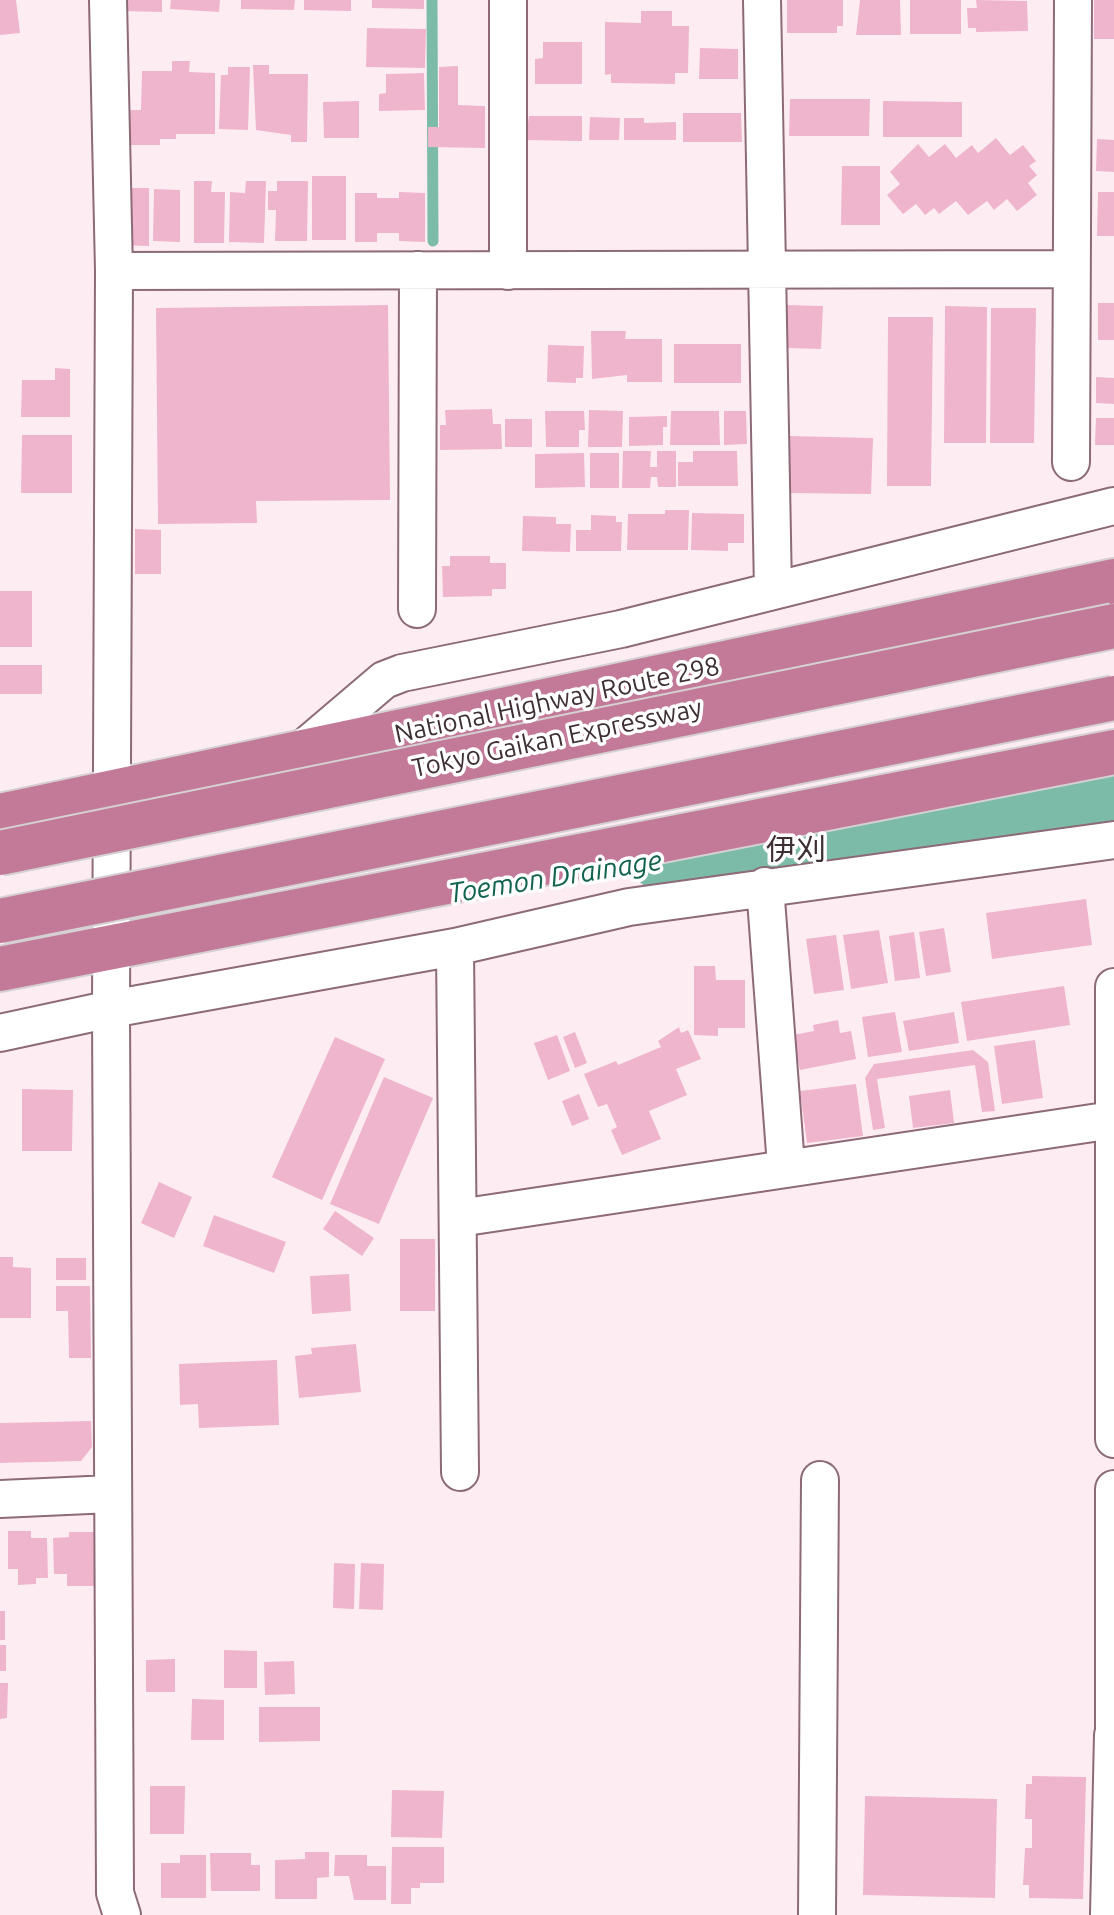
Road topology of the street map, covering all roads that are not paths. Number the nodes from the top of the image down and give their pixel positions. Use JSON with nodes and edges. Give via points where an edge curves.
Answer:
{"nodes":[{"id":1,"x":108,"y":0,"type":"edge"},
{"id":2,"x":508,"y":0,"type":"edge"},
{"id":3,"x":762,"y":0,"type":"edge"},
{"id":4,"x":1073,"y":0,"type":"edge"},
{"id":5,"x":767,"y":269,"type":"junction"},
{"id":6,"x":1071,"y":269,"type":"junction"},
{"id":7,"x":418,"y":270,"type":"junction"},
{"id":8,"x":114,"y":271,"type":"junction"},
{"id":9,"x":508,"y":271,"type":"junction"},
{"id":10,"x":1071,"y":462,"type":"dead end"},
{"id":11,"x":1114,"y":506,"type":"edge"},
{"id":12,"x":1114,"y":562,"type":"edge"},
{"id":13,"x":1114,"y":581,"type":"edge"},
{"id":14,"x":773,"y":590,"type":"junction"},
{"id":15,"x":417,"y":609,"type":"dead end"},
{"id":16,"x":1114,"y":626,"type":"edge"},
{"id":17,"x":777,"y":653,"type":"junction"},
{"id":18,"x":1114,"y":698,"type":"edge"},
{"id":19,"x":1114,"y":752,"type":"edge"},
{"id":20,"x":293,"y":757,"type":"junction"},
{"id":21,"x":114,"y":794,"type":"junction"},
{"id":22,"x":0,"y":816,"type":"edge"},
{"id":23,"x":1114,"y":840,"type":"edge"},
{"id":24,"x":0,"y":853,"type":"edge"},
{"id":25,"x":765,"y":886,"type":"junction"},
{"id":26,"x":0,"y":921,"type":"edge"},
{"id":27,"x":112,"y":947,"type":"junction"},
{"id":28,"x":455,"y":947,"type":"junction"},
{"id":29,"x":0,"y":969,"type":"edge"},
{"id":30,"x":1114,"y":987,"type":"edge"},
{"id":31,"x":111,"y":1009,"type":"junction"},
{"id":32,"x":0,"y":1033,"type":"edge"},
{"id":33,"x":1112,"y":1120,"type":"edge"},
{"id":34,"x":786,"y":1166,"type":"junction"},
{"id":35,"x":459,"y":1218,"type":"junction"},
{"id":36,"x":1113,"y":1223,"type":"edge"},
{"id":37,"x":1114,"y":1439,"type":"edge"},
{"id":38,"x":460,"y":1472,"type":"dead end"},
{"id":39,"x":820,"y":1480,"type":"dead end"},
{"id":40,"x":1114,"y":1493,"type":"edge"},
{"id":41,"x":111,"y":1494,"type":"junction"},
{"id":42,"x":0,"y":1499,"type":"edge"},
{"id":43,"x":1113,"y":1735,"type":"edge"},
{"id":44,"x":122,"y":1915,"type":"edge"},
{"id":45,"x":817,"y":1915,"type":"edge"},
{"id":46,"x":1109,"y":1915,"type":"edge"}],
"edges":[{"from":1,"to":8,"type":"street"},
{"from":2,"to":9,"type":"street"},
{"from":3,"to":5,"type":"street"},
{"from":4,"to":6,"type":"street"},
{"from":5,"to":6,"type":"street"},
{"from":5,"to":9,"type":"street"},
{"from":5,"to":14,"type":"street"},
{"from":6,"to":10,"type":"street"},
{"from":7,"to":8,"type":"street"},
{"from":7,"to":9,"type":"street"},
{"from":7,"to":15,"type":"street"},
{"from":8,"to":21,"type":"street"},
{"from":11,"to":14,"type":"street"},
{"from":12,"to":17,"type":"highway"},
{"from":13,"to":17,"type":"highway","name":"National Highway Route 298"},
{"from":14,"to":20,"type":"street","via":[[621,629],[402,673],[384,680]]},
{"from":16,"to":24,"type":"highway","name":"Tokyo Gaikan Expressway","bridge":true},
{"from":17,"to":20,"type":"highway","name":"National Highway Route 298"},
{"from":18,"to":26,"type":"highway","bridge":true},
{"from":19,"to":27,"type":"highway"},
{"from":20,"to":21,"type":"highway","name":"National Highway Route 298"},
{"from":21,"to":22,"type":"highway","name":"National Highway Route 298"},
{"from":21,"to":27,"type":"street"},
{"from":23,"to":25,"type":"street"},
{"from":25,"to":28,"type":"street","via":[[629,907]]},
{"from":25,"to":34,"type":"street"},
{"from":27,"to":29,"type":"highway"},
{"from":27,"to":31,"type":"street"},
{"from":28,"to":31,"type":"street"},
{"from":28,"to":35,"type":"street"},
{"from":30,"to":33,"type":"street"},
{"from":31,"to":32,"type":"street"},
{"from":31,"to":41,"type":"street"},
{"from":33,"to":34,"type":"street"},
{"from":33,"to":36,"type":"street"},
{"from":34,"to":35,"type":"street"},
{"from":35,"to":38,"type":"street"},
{"from":36,"to":37,"type":"street"},
{"from":39,"to":45,"type":"street"},
{"from":40,"to":43,"type":"street"},
{"from":41,"to":42,"type":"street"},
{"from":41,"to":44,"type":"street","via":[[115,1893]]},
{"from":43,"to":46,"type":"street"}]}
